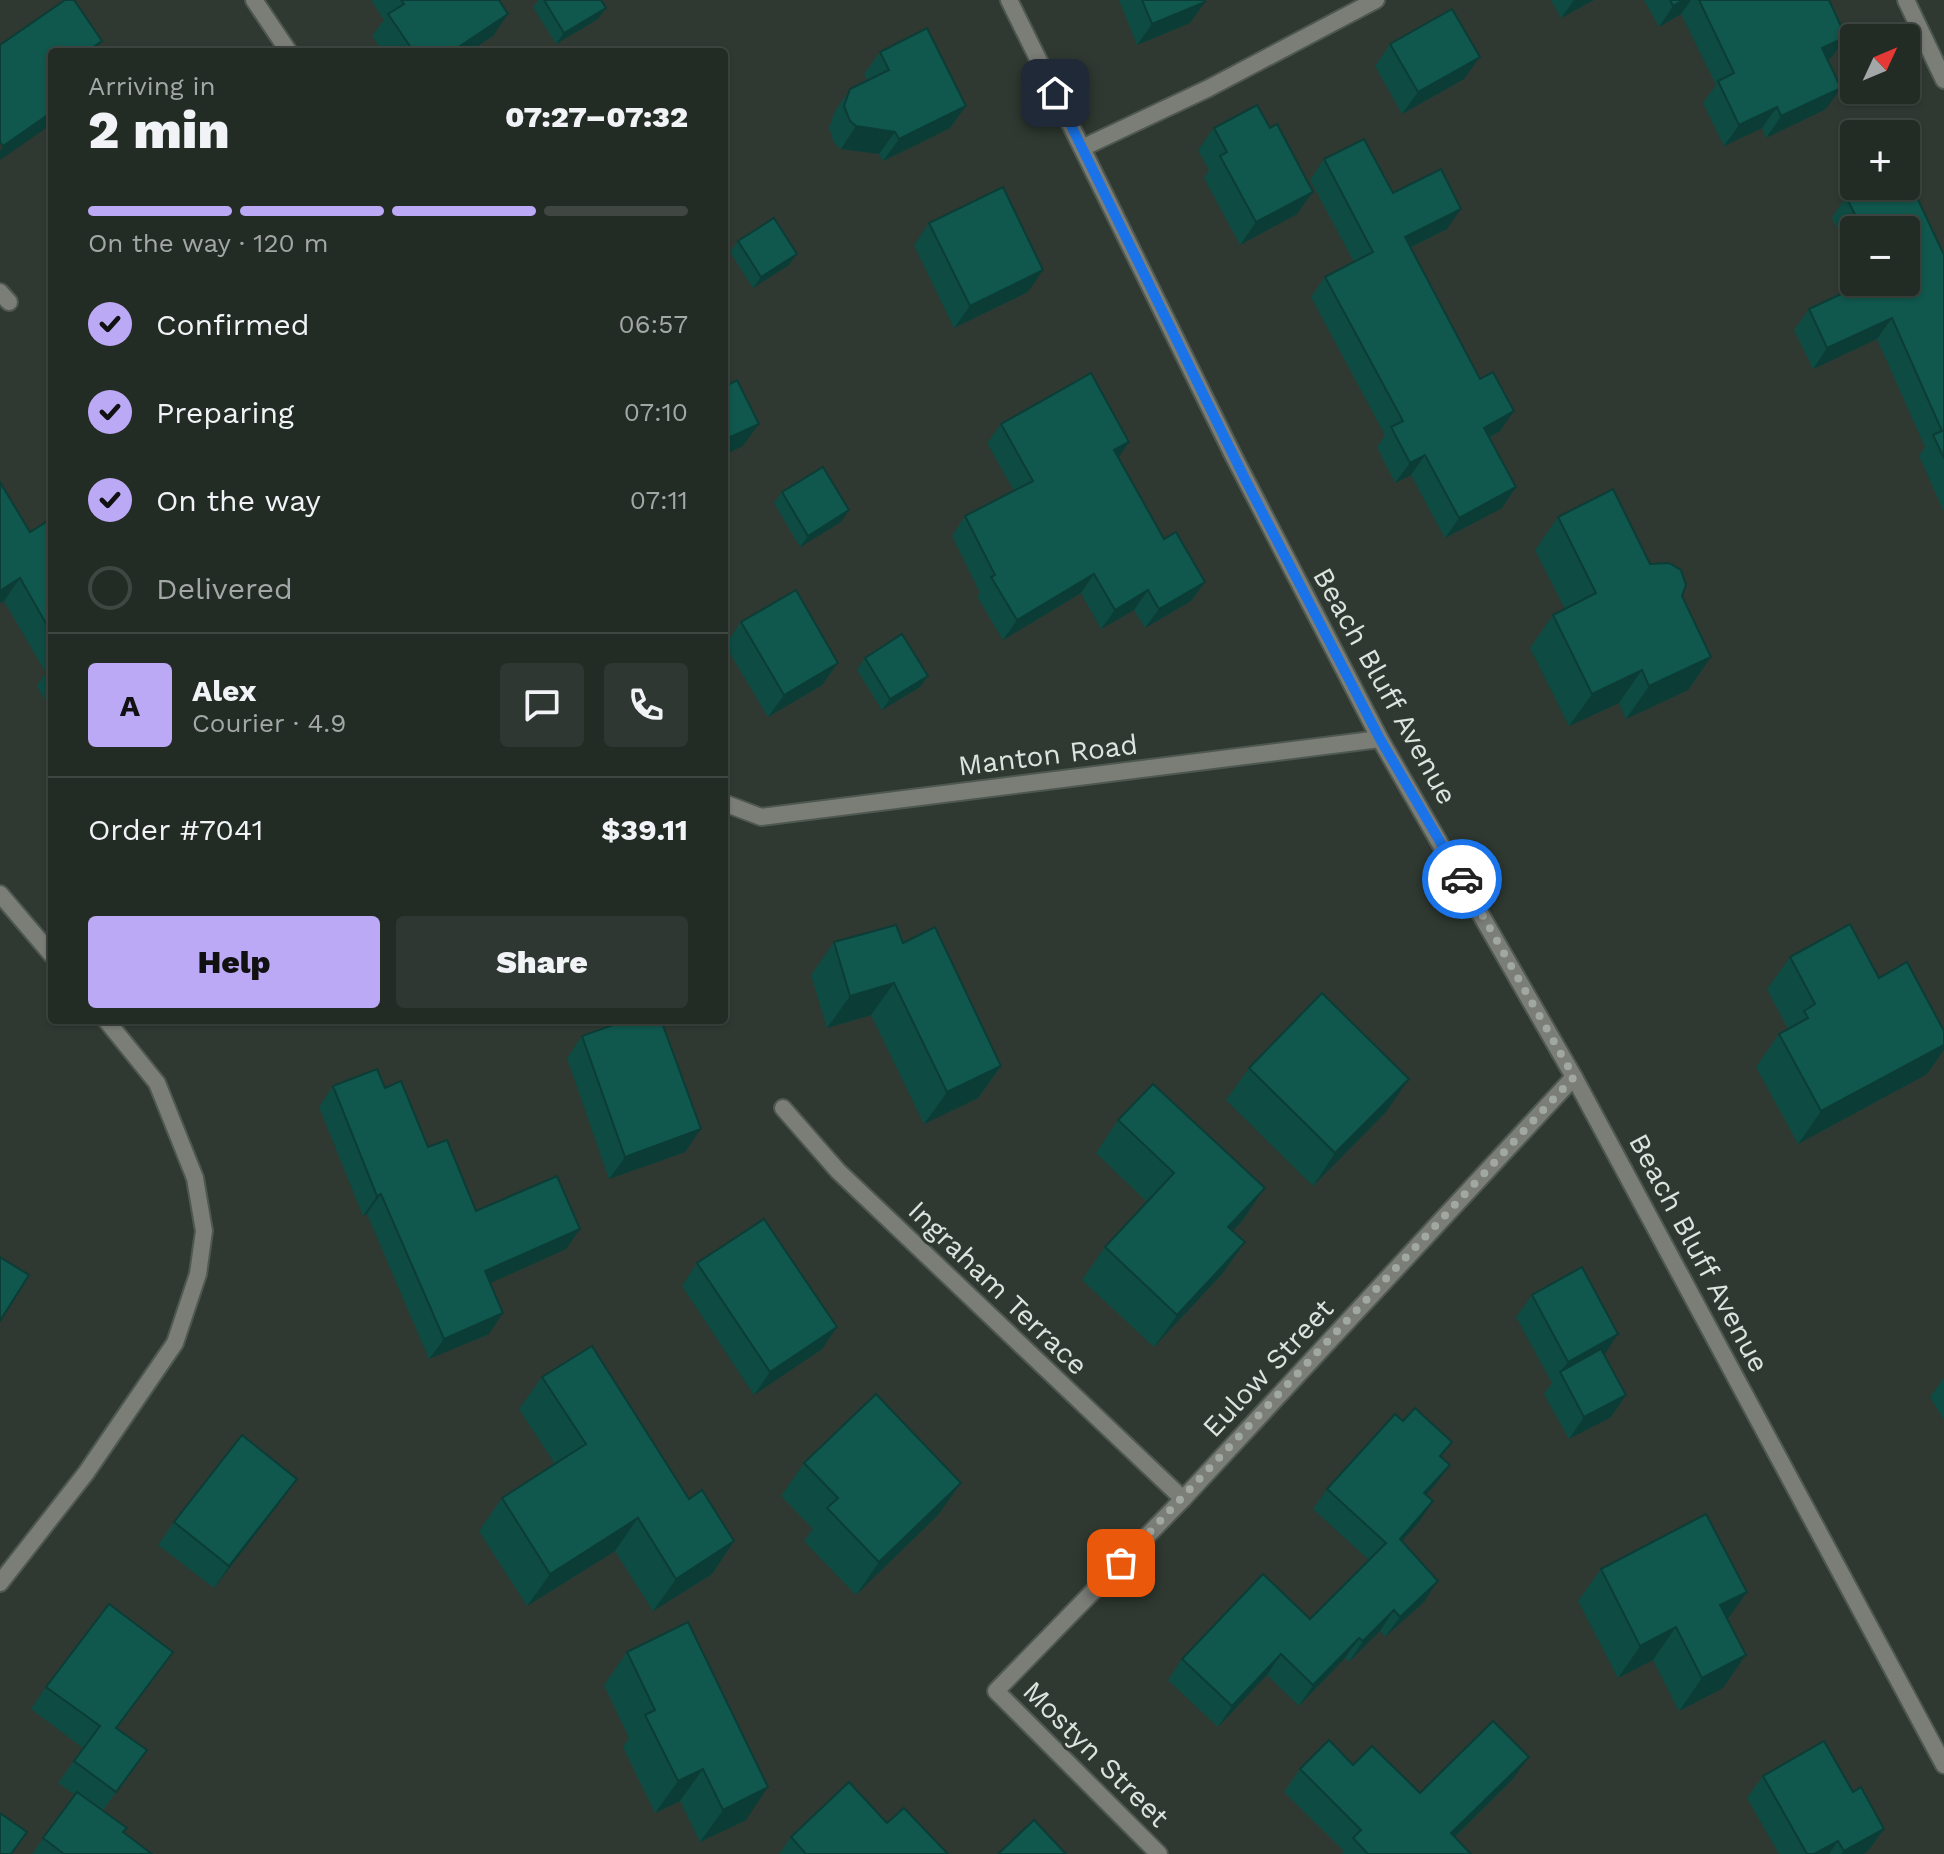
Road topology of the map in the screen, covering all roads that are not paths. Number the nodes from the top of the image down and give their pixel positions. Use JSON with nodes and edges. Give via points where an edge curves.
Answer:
{"nodes":[{"id":1,"x":254,"y":0,"type":"edge"},
{"id":2,"x":1009,"y":0,"type":"edge"},
{"id":3,"x":1376,"y":0,"type":"edge"},
{"id":4,"x":1906,"y":0,"type":"edge"},
{"id":5,"x":286,"y":48,"type":"edge"},
{"id":6,"x":1944,"y":80,"type":"edge"},
{"id":7,"x":1082,"y":148,"type":"junction"},
{"id":8,"x":1380,"y":739,"type":"junction"},
{"id":9,"x":728,"y":805,"type":"edge"},
{"id":10,"x":0,"y":894,"type":"edge"},
{"id":11,"x":48,"y":950,"type":"edge"},
{"id":12,"x":109,"y":1024,"type":"edge"},
{"id":13,"x":1574,"y":1077,"type":"junction"},
{"id":14,"x":783,"y":1108,"type":"dead end"},
{"id":15,"x":1183,"y":1499,"type":"junction"},
{"id":16,"x":0,"y":1583,"type":"edge"},
{"id":17,"x":996,"y":1691,"type":"joint"},
{"id":18,"x":1944,"y":1765,"type":"edge"},
{"id":19,"x":1159,"y":1854,"type":"edge"}],
"edges":[{"from":1,"to":5,"type":"street"},
{"from":2,"to":7,"type":"street","name":"Beach Bluff Avenue"},
{"from":3,"to":7,"type":"street"},
{"from":4,"to":6,"type":"street"},
{"from":7,"to":8,"type":"street","name":"Beach Bluff Avenue"},
{"from":8,"to":9,"type":"street","name":"Manton Road","via":[[761,817]]},
{"from":8,"to":13,"type":"street","name":"Beach Bluff Avenue"},
{"from":10,"to":11,"type":"street"},
{"from":12,"to":16,"type":"street","via":[[157,1083],[195,1178],[204,1231],[198,1274],[175,1343],[86,1473]]},
{"from":13,"to":15,"type":"street","name":"Eulow Street"},
{"from":13,"to":18,"type":"street","name":"Beach Bluff Avenue"},
{"from":14,"to":15,"type":"street","name":"Ingraham Terrace","via":[[838,1171]]},
{"from":15,"to":17,"type":"street","name":"Eulow Street"},
{"from":17,"to":19,"type":"street","name":"Mostyn Street"}]}
